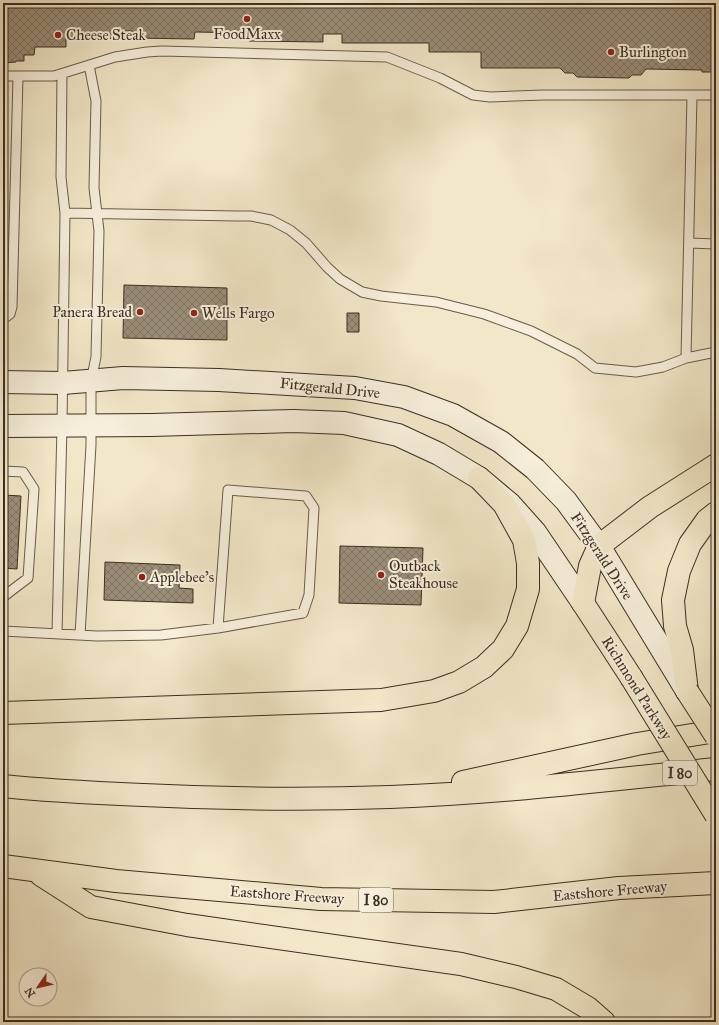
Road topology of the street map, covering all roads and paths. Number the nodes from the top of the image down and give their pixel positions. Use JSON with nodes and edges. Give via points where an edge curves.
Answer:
{"nodes":[{"id":1,"x":89,"y":65,"type":"junction"},
{"id":2,"x":62,"y":74,"type":"junction"},
{"id":3,"x":3,"y":76,"type":"edge"},
{"id":4,"x":18,"y":77,"type":"junction"},
{"id":5,"x":716,"y":95,"type":"edge"},
{"id":6,"x":692,"y":96,"type":"junction"},
{"id":7,"x":64,"y":213,"type":"junction"},
{"id":8,"x":97,"y":214,"type":"junction"},
{"id":9,"x":689,"y":243,"type":"junction"},
{"id":10,"x":716,"y":244,"type":"edge"},
{"id":11,"x":3,"y":319,"type":"edge"},
{"id":12,"x":716,"y":352,"type":"edge"},
{"id":13,"x":686,"y":358,"type":"junction"},
{"id":14,"x":91,"y":381,"type":"junction"},
{"id":15,"x":3,"y":382,"type":"edge"},
{"id":16,"x":63,"y":383,"type":"junction"},
{"id":17,"x":91,"y":425,"type":"junction"},
{"id":18,"x":3,"y":426,"type":"edge"},
{"id":19,"x":62,"y":426,"type":"junction"},
{"id":20,"x":716,"y":465,"type":"edge"},
{"id":21,"x":3,"y":471,"type":"edge"},
{"id":22,"x":479,"y":478,"type":"junction"},
{"id":23,"x":716,"y":513,"type":"edge"},
{"id":24,"x":599,"y":546,"type":"junction"},
{"id":25,"x":3,"y":596,"type":"edge"},
{"id":26,"x":583,"y":603,"type":"junction"},
{"id":27,"x":218,"y":628,"type":"junction"},
{"id":28,"x":3,"y":631,"type":"edge"},
{"id":29,"x":57,"y":634,"type":"junction"},
{"id":30,"x":80,"y":635,"type":"junction"},
{"id":31,"x":687,"y":691,"type":"junction"},
{"id":32,"x":3,"y":713,"type":"edge"},
{"id":33,"x":716,"y":731,"type":"edge"},
{"id":34,"x":716,"y":736,"type":"edge"},
{"id":35,"x":716,"y":769,"type":"edge"},
{"id":36,"x":3,"y":786,"type":"edge"},
{"id":37,"x":392,"y":797,"type":"junction"},
{"id":38,"x":716,"y":815,"type":"edge"},
{"id":39,"x":3,"y":866,"type":"edge"},
{"id":40,"x":36,"y":871,"type":"junction"},
{"id":41,"x":716,"y":883,"type":"edge"},
{"id":42,"x":604,"y":1022,"type":"edge"}],
"edges":[{"from":1,"to":2,"type":"lane"},
{"from":1,"to":6,"type":"lane","via":[[115,57],[162,51],[387,57],[440,78],[473,95]]},
{"from":1,"to":8,"type":"lane","via":[[96,101],[94,188]]},
{"from":2,"to":4,"type":"lane"},
{"from":2,"to":7,"type":"lane","via":[[61,177]]},
{"from":3,"to":4,"type":"lane"},
{"from":4,"to":11,"type":"lane","via":[[12,307],[10,314]]},
{"from":5,"to":6,"type":"lane"},
{"from":6,"to":9,"type":"lane"},
{"from":7,"to":8,"type":"lane"},
{"from":7,"to":16,"type":"lane"},
{"from":8,"to":13,"type":"lane","via":[[251,216],[271,220],[298,236],[340,279],[362,292],[436,302],[484,314],[531,331],[576,354],[595,368],[636,372],[663,367]]},
{"from":8,"to":14,"type":"lane","via":[[99,231],[96,357]]},
{"from":9,"to":10,"type":"lane"},
{"from":9,"to":13,"type":"lane"},
{"from":12,"to":13,"type":"lane"},
{"from":14,"to":16,"type":"main road","name":"Fitzgerald Drive"},
{"from":14,"to":17,"type":"lane"},
{"from":14,"to":24,"type":"main road","name":"Fitzgerald Drive","via":[[123,378],[219,380],[355,388],[404,397],[453,415],[501,442],[535,468],[566,501]]},
{"from":15,"to":16,"type":"main road","name":"Fitzgerald Drive"},
{"from":16,"to":19,"type":"lane"},
{"from":17,"to":19,"type":"main road"},
{"from":17,"to":22,"type":"main road","via":[[294,421],[344,423],[398,435],[439,454]]},
{"from":17,"to":30,"type":"lane"},
{"from":18,"to":19,"type":"main road"},
{"from":19,"to":29,"type":"lane"},
{"from":20,"to":24,"type":"highway","via":[[650,507]]},
{"from":21,"to":25,"type":"lane","via":[[23,472],[34,490],[28,578]]},
{"from":22,"to":26,"type":"main road","via":[[510,504],[535,532]]},
{"from":22,"to":32,"type":"highway","via":[[504,504],[524,540],[528,563],[528,589],[517,626],[503,649],[484,666],[459,682],[434,691],[381,700]]},
{"from":23,"to":31,"type":"highway","via":[[707,520],[690,544],[679,571],[673,600]]},
{"from":24,"to":26,"type":"highway","via":[[590,566]]},
{"from":24,"to":31,"type":"main road","name":"Fitzgerald Drive"},
{"from":26,"to":38,"type":"highway","name":"Richmond Parkway","bridge":true},
{"from":27,"to":27,"type":"lane","via":[[303,613],[309,595],[314,508],[306,496],[228,490]]},
{"from":27,"to":30,"type":"lane","via":[[161,635]]},
{"from":28,"to":29,"type":"lane"},
{"from":29,"to":30,"type":"lane"},
{"from":31,"to":34,"type":"highway","bridge":true},
{"from":33,"to":37,"type":"highway","via":[[637,744]]},
{"from":35,"to":37,"type":"highway","number":"I 80","via":[[510,790]]},
{"from":36,"to":37,"type":"highway","number":"I 80","via":[[45,791],[286,800]]},
{"from":39,"to":40,"type":"highway","name":"Eastshore Freeway","number":"I 80"},
{"from":40,"to":41,"type":"highway","name":"Eastshore Freeway","number":"I 80","via":[[116,882],[321,899],[494,902],[619,888]]},
{"from":40,"to":42,"type":"highway","via":[[90,907],[187,925],[461,964],[556,989],[588,1008]]}]}
